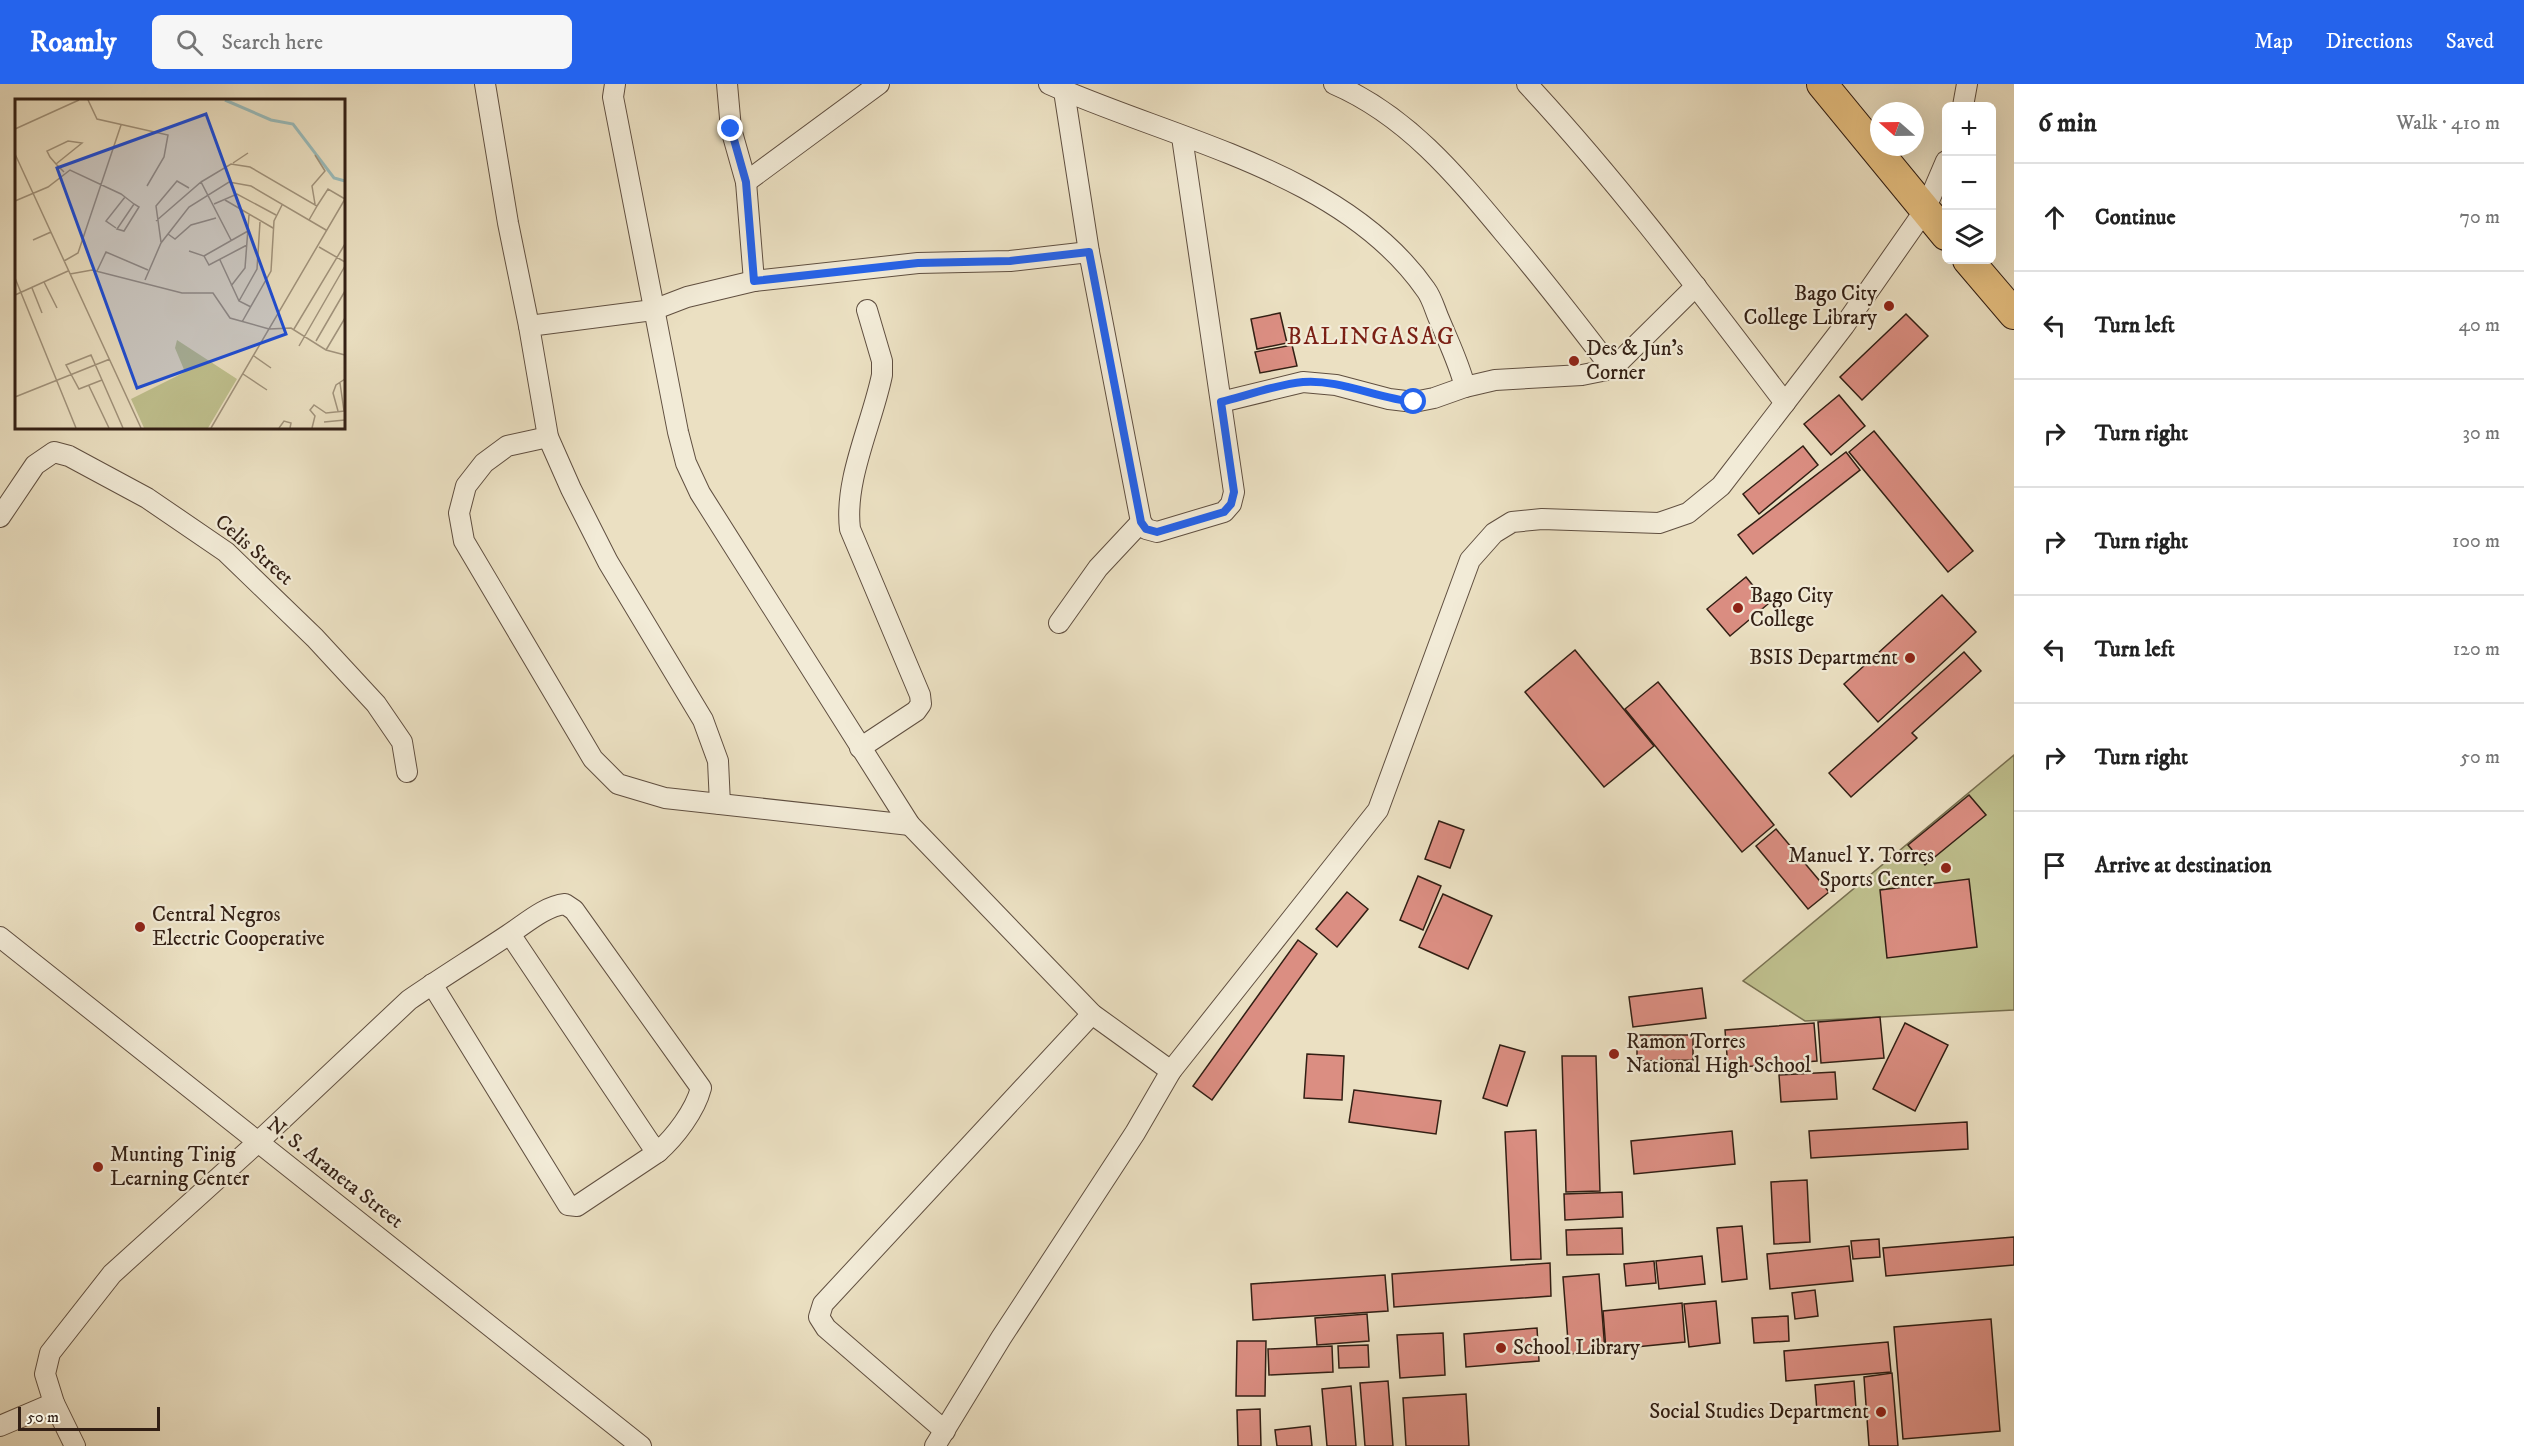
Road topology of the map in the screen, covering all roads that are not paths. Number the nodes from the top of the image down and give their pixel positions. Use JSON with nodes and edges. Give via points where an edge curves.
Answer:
{"nodes":[{"id":1,"x":486,"y":84,"type":"edge"},
{"id":2,"x":615,"y":84,"type":"edge"},
{"id":3,"x":727,"y":84,"type":"edge"},
{"id":4,"x":879,"y":84,"type":"edge"},
{"id":5,"x":1334,"y":84,"type":"edge"},
{"id":6,"x":1527,"y":84,"type":"edge"},
{"id":7,"x":1822,"y":84,"type":"edge"},
{"id":8,"x":1967,"y":84,"type":"edge"},
{"id":9,"x":1056,"y":88,"type":"edge"},
{"id":10,"x":1964,"y":102,"type":"edge"},
{"id":11,"x":1182,"y":137,"type":"junction"},
{"id":12,"x":1942,"y":172,"type":"edge"},
{"id":13,"x":746,"y":182,"type":"junction"},
{"id":14,"x":1925,"y":210,"type":"junction"},
{"id":15,"x":1942,"y":229,"type":"edge"},
{"id":16,"x":1089,"y":252,"type":"junction"},
{"id":17,"x":1971,"y":264,"type":"edge"},
{"id":18,"x":754,"y":281,"type":"junction"},
{"id":19,"x":1696,"y":286,"type":"junction"},
{"id":20,"x":652,"y":310,"type":"junction"},
{"id":21,"x":867,"y":310,"type":"dead end"},
{"id":22,"x":2014,"y":314,"type":"edge"},
{"id":23,"x":529,"y":326,"type":"junction"},
{"id":24,"x":1612,"y":369,"type":"junction"},
{"id":25,"x":1465,"y":387,"type":"junction"},
{"id":26,"x":1221,"y":402,"type":"junction"},
{"id":27,"x":1785,"y":403,"type":"junction"},
{"id":28,"x":548,"y":437,"type":"junction"},
{"id":29,"x":0,"y":517,"type":"edge"},
{"id":30,"x":1141,"y":522,"type":"junction"},
{"id":31,"x":1059,"y":622,"type":"dead end"},
{"id":32,"x":860,"y":748,"type":"junction"},
{"id":33,"x":407,"y":772,"type":"dead end"},
{"id":34,"x":720,"y":804,"type":"junction"},
{"id":35,"x":910,"y":825,"type":"junction"},
{"id":36,"x":510,"y":934,"type":"junction"},
{"id":37,"x":0,"y":937,"type":"edge"},
{"id":38,"x":432,"y":984,"type":"junction"},
{"id":39,"x":1092,"y":1014,"type":"junction"},
{"id":40,"x":1171,"y":1071,"type":"junction"},
{"id":41,"x":257,"y":1143,"type":"junction"},
{"id":42,"x":658,"y":1152,"type":"junction"},
{"id":43,"x":54,"y":1403,"type":"junction"},
{"id":44,"x":0,"y":1426,"type":"edge"},
{"id":45,"x":940,"y":1438,"type":"edge"},
{"id":46,"x":75,"y":1446,"type":"edge"},
{"id":47,"x":641,"y":1446,"type":"edge"}],
"edges":[{"from":1,"to":23,"type":"street"},
{"from":2,"to":20,"type":"street","via":[[613,97]]},
{"from":3,"to":13,"type":"street","via":[[731,129]]},
{"from":4,"to":13,"type":"street"},
{"from":5,"to":24,"type":"street","via":[[1405,126],[1460,179],[1557,295]]},
{"from":6,"to":19,"type":"street","via":[[1576,136]]},
{"from":7,"to":14,"type":"highway"},
{"from":8,"to":10,"type":"street"},
{"from":9,"to":11,"type":"street"},
{"from":9,"to":16,"type":"street"},
{"from":11,"to":25,"type":"street","via":[[1306,188],[1357,220],[1396,254],[1427,292]]},
{"from":11,"to":26,"type":"street"},
{"from":12,"to":14,"type":"street"},
{"from":13,"to":18,"type":"street"},
{"from":14,"to":15,"type":"highway"},
{"from":14,"to":27,"type":"street"},
{"from":16,"to":18,"type":"street","via":[[1010,261],[918,263]]},
{"from":16,"to":30,"type":"street"},
{"from":17,"to":22,"type":"highway"},
{"from":18,"to":20,"type":"street"},
{"from":19,"to":24,"type":"street"},
{"from":19,"to":27,"type":"street"},
{"from":20,"to":23,"type":"street"},
{"from":20,"to":32,"type":"street","via":[[686,463],[700,493]]},
{"from":21,"to":32,"type":"street","via":[[882,361],[882,375],[853,483],[848,510],[850,529],[921,704]]},
{"from":23,"to":28,"type":"street"},
{"from":24,"to":25,"type":"street","via":[[1582,375],[1495,380]]},
{"from":25,"to":26,"type":"street","via":[[1414,402],[1335,384],[1303,382]]},
{"from":26,"to":30,"type":"street","via":[[1234,492],[1231,504],[1224,512],[1157,532],[1146,529]]},
{"from":27,"to":40,"type":"street","via":[[1720,486],[1688,513],[1659,524],[1542,519],[1512,522],[1494,533],[1470,560],[1378,810]]},
{"from":28,"to":34,"type":"street","via":[[608,562],[703,720],[718,761]]},
{"from":28,"to":34,"type":"street","via":[[507,446],[484,463],[466,486],[459,513],[464,541],[593,759],[618,784],[665,798]]},
{"from":29,"to":33,"type":"street","name":"Celis Street","via":[[35,465],[54,452],[69,456],[147,498],[226,552],[315,638],[390,723],[402,742]]},
{"from":30,"to":31,"type":"street","via":[[1098,568]]},
{"from":32,"to":35,"type":"street"},
{"from":34,"to":35,"type":"street"},
{"from":35,"to":39,"type":"street"},
{"from":36,"to":38,"type":"street"},
{"from":36,"to":42,"type":"street"},
{"from":36,"to":42,"type":"street","via":[[555,905],[565,904],[574,910],[698,1081],[698,1099]]},
{"from":37,"to":41,"type":"street","name":"N. S. Araneta Street"},
{"from":38,"to":41,"type":"street","via":[[396,1011]]},
{"from":38,"to":42,"type":"street","via":[[568,1205],[577,1206]]},
{"from":39,"to":40,"type":"street"},
{"from":39,"to":45,"type":"street","via":[[823,1304],[819,1317],[826,1328]]},
{"from":40,"to":45,"type":"street"},
{"from":41,"to":43,"type":"street","via":[[112,1274],[51,1353],[45,1374]]},
{"from":41,"to":47,"type":"street","name":"N. S. Araneta Street"},
{"from":43,"to":44,"type":"street"},
{"from":43,"to":46,"type":"street"}]}
